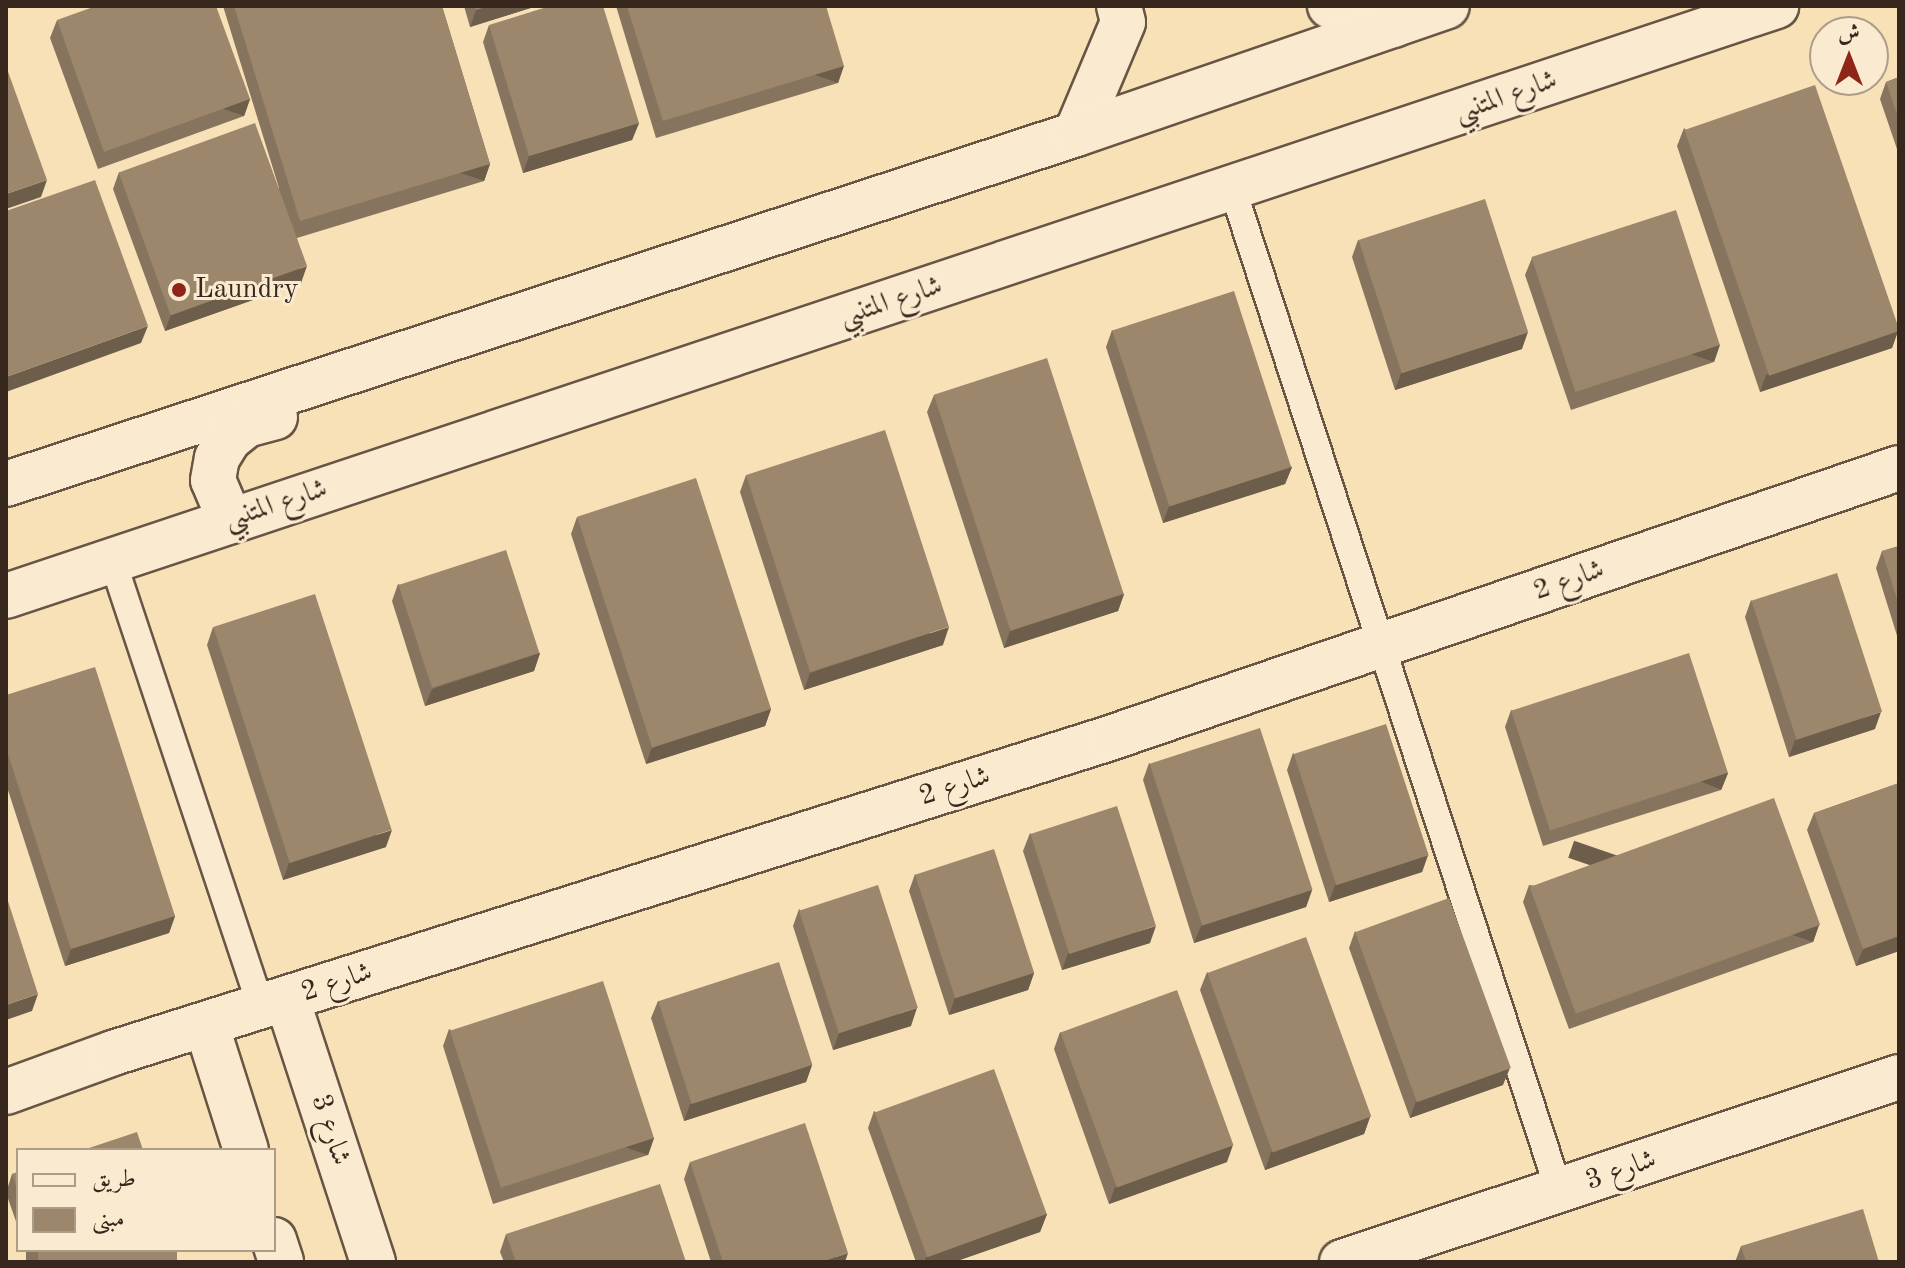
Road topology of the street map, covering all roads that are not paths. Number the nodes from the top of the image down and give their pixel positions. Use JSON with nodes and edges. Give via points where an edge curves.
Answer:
{"nodes":[{"id":1,"x":1119,"y":6,"type":"edge"},
{"id":2,"x":1330,"y":6,"type":"edge"},
{"id":3,"x":1447,"y":6,"type":"edge"},
{"id":4,"x":1776,"y":6,"type":"edge"},
{"id":5,"x":1393,"y":25,"type":"junction"},
{"id":6,"x":1076,"y":134,"type":"junction"},
{"id":7,"x":1233,"y":190,"type":"junction"},
{"id":8,"x":652,"y":271,"type":"junction"},
{"id":9,"x":1899,"y":468,"type":"edge"},
{"id":10,"x":6,"y":484,"type":"edge"},
{"id":11,"x":230,"y":520,"type":"junction"},
{"id":12,"x":113,"y":562,"type":"junction"},
{"id":13,"x":6,"y":596,"type":"edge"},
{"id":14,"x":1382,"y":645,"type":"junction"},
{"id":15,"x":274,"y":1002,"type":"junction"},
{"id":16,"x":206,"y":1024,"type":"junction"},
{"id":17,"x":1899,"y":1077,"type":"edge"},
{"id":18,"x":6,"y":1092,"type":"edge"},
{"id":19,"x":245,"y":1148,"type":"edge"},
{"id":20,"x":1559,"y":1191,"type":"junction"},
{"id":21,"x":373,"y":1262,"type":"edge"},
{"id":22,"x":1342,"y":1262,"type":"edge"}],
"edges":[{"from":1,"to":6,"type":"street","via":[[1123,22]]},
{"from":2,"to":5,"type":"street"},
{"from":3,"to":5,"type":"street"},
{"from":4,"to":7,"type":"street","name":"شارع المتنبي"},
{"from":5,"to":6,"type":"street"},
{"from":6,"to":8,"type":"street"},
{"from":7,"to":11,"type":"street","name":"شارع المتنبي"},
{"from":7,"to":14,"type":"lane"},
{"from":8,"to":10,"type":"street"},
{"from":8,"to":11,"type":"street","via":[[602,316],[246,425],[229,439],[215,469],[218,501]]},
{"from":9,"to":14,"type":"street","name":"شارع 2"},
{"from":11,"to":12,"type":"street","name":"شارع المتنبي"},
{"from":12,"to":13,"type":"street","name":"شارع المتنبي"},
{"from":12,"to":15,"type":"lane"},
{"from":14,"to":15,"type":"street","name":"شارع 2","via":[[1110,738]]},
{"from":14,"to":20,"type":"lane"},
{"from":15,"to":16,"type":"street","name":"شارع 2"},
{"from":15,"to":21,"type":"street","name":"شارع 3"},
{"from":16,"to":18,"type":"street","name":"شارع 2"},
{"from":16,"to":19,"type":"street"},
{"from":17,"to":20,"type":"street","name":"شارع 3"},
{"from":20,"to":22,"type":"street","name":"شارع 3"}]}
